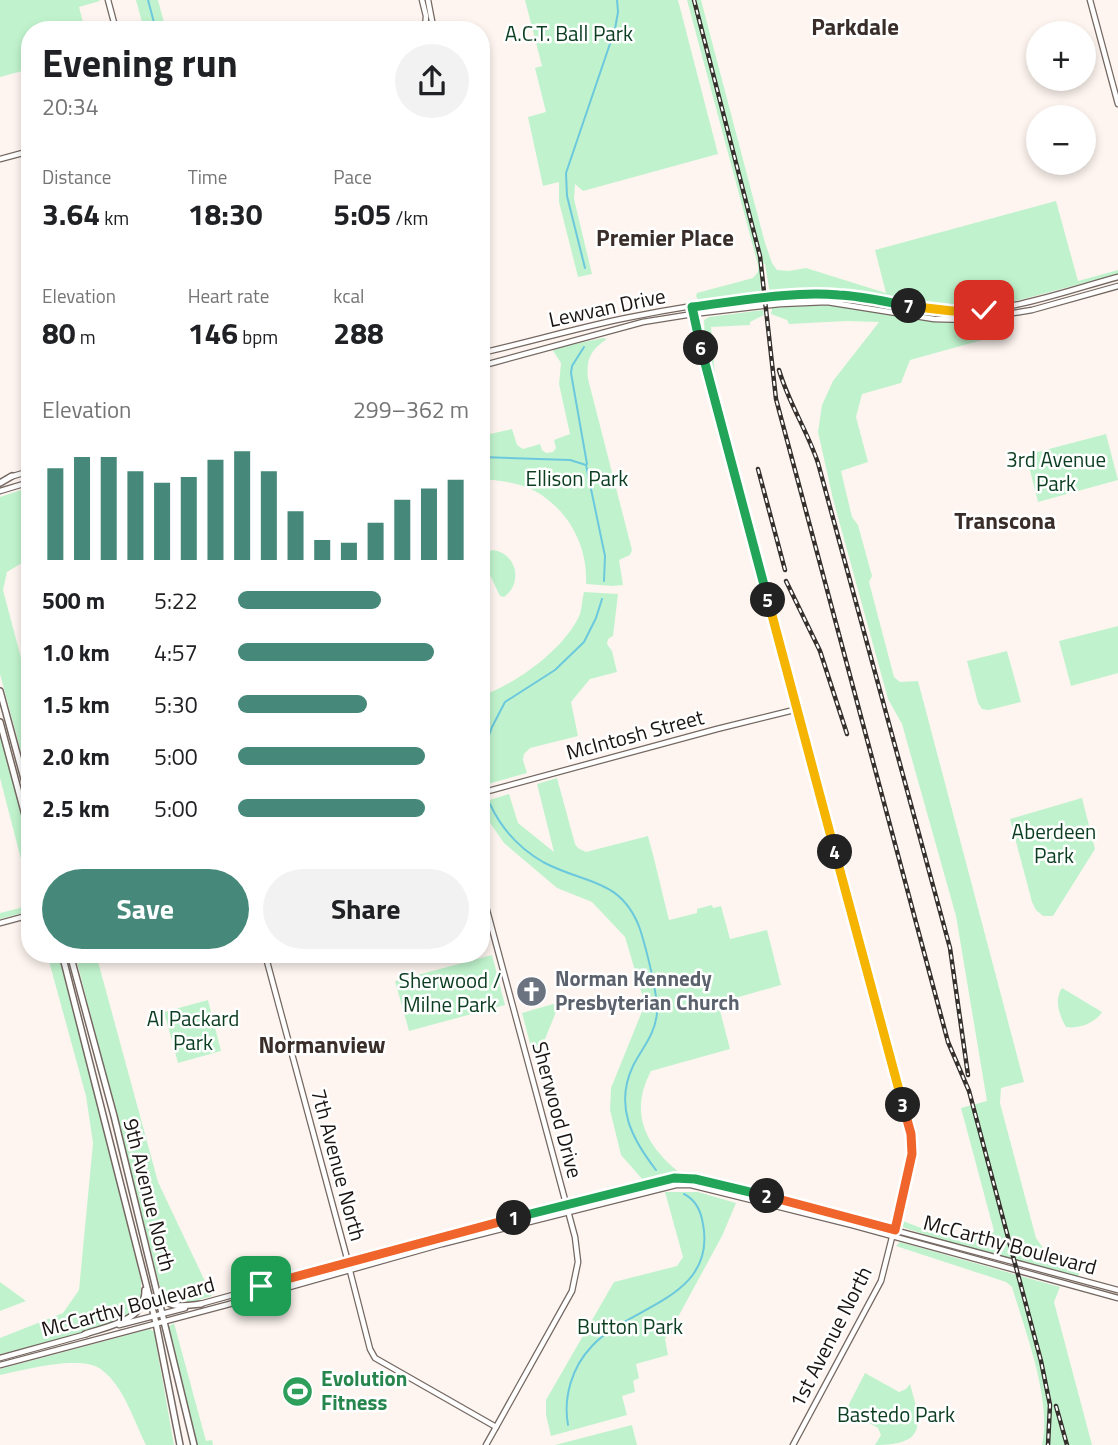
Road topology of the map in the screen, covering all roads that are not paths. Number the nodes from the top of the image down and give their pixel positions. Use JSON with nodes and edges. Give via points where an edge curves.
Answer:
{"nodes":[{"id":1,"x":108,"y":0,"type":"edge"},
{"id":2,"x":422,"y":0,"type":"edge"},
{"id":3,"x":428,"y":0,"type":"edge"},
{"id":4,"x":1090,"y":0,"type":"edge"},
{"id":5,"x":114,"y":21,"type":"edge"},
{"id":6,"x":426,"y":21,"type":"edge"},
{"id":7,"x":432,"y":21,"type":"edge"},
{"id":8,"x":1118,"y":104,"type":"edge"},
{"id":9,"x":21,"y":153,"type":"edge"},
{"id":10,"x":0,"y":159,"type":"edge"},
{"id":11,"x":1118,"y":277,"type":"edge"},
{"id":12,"x":1118,"y":286,"type":"edge"},
{"id":13,"x":692,"y":307,"type":"junction"},
{"id":14,"x":693,"y":314,"type":"junction"},
{"id":15,"x":490,"y":350,"type":"edge"},
{"id":16,"x":490,"y":364,"type":"edge"},
{"id":17,"x":21,"y":474,"type":"edge"},
{"id":18,"x":12,"y":477,"type":"joint"},
{"id":19,"x":0,"y":482,"type":"edge"},
{"id":20,"x":21,"y":485,"type":"edge"},
{"id":21,"x":0,"y":491,"type":"edge"},
{"id":22,"x":0,"y":691,"type":"edge"},
{"id":23,"x":797,"y":709,"type":"junction"},
{"id":24,"x":0,"y":722,"type":"edge"},
{"id":25,"x":21,"y":768,"type":"edge"},
{"id":26,"x":490,"y":791,"type":"edge"},
{"id":27,"x":21,"y":800,"type":"edge"},
{"id":28,"x":21,"y":917,"type":"edge"},
{"id":29,"x":490,"y":921,"type":"edge"},
{"id":30,"x":0,"y":923,"type":"edge"},
{"id":31,"x":64,"y":963,"type":"edge"},
{"id":32,"x":72,"y":963,"type":"edge"},
{"id":33,"x":267,"y":963,"type":"edge"},
{"id":34,"x":566,"y":1204,"type":"junction"},
{"id":35,"x":567,"y":1211,"type":"junction"},
{"id":36,"x":894,"y":1233,"type":"junction"},
{"id":37,"x":348,"y":1262,"type":"junction"},
{"id":38,"x":350,"y":1271,"type":"junction"},
{"id":39,"x":145,"y":1280,"type":"junction"},
{"id":40,"x":154,"y":1284,"type":"junction"},
{"id":41,"x":1118,"y":1290,"type":"edge"},
{"id":42,"x":225,"y":1297,"type":"junction"},
{"id":43,"x":1118,"y":1298,"type":"edge"},
{"id":44,"x":201,"y":1304,"type":"junction"},
{"id":45,"x":217,"y":1307,"type":"junction"},
{"id":46,"x":158,"y":1315,"type":"junction"},
{"id":47,"x":160,"y":1322,"type":"junction"},
{"id":48,"x":85,"y":1334,"type":"junction"},
{"id":49,"x":0,"y":1358,"type":"edge"},
{"id":50,"x":0,"y":1365,"type":"edge"},
{"id":51,"x":496,"y":1427,"type":"junction"},
{"id":52,"x":180,"y":1445,"type":"edge"},
{"id":53,"x":194,"y":1445,"type":"edge"},
{"id":54,"x":486,"y":1445,"type":"edge"},
{"id":55,"x":793,"y":1445,"type":"edge"}],
"edges":[{"from":1,"to":5,"type":"main road"},
{"from":2,"to":6,"type":"main road"},
{"from":3,"to":7,"type":"main road"},
{"from":4,"to":8,"type":"main road"},
{"from":9,"to":10,"type":"main road"},
{"from":11,"to":13,"type":"main road","name":"Lewvan Drive","via":[[984,310],[930,309],[825,294]]},
{"from":12,"to":14,"type":"main road","name":"Lewvan Drive","via":[[1032,310],[971,320],[934,319],[827,302]]},
{"from":13,"to":14,"type":"main road","name":"1st Avenue North"},
{"from":13,"to":15,"type":"main road","name":"Lewvan Drive"},
{"from":14,"to":16,"type":"main road","name":"Lewvan Drive","via":[[630,325]]},
{"from":14,"to":23,"type":"main road","name":"1st Avenue North"},
{"from":17,"to":18,"type":"main road"},
{"from":18,"to":19,"type":"main road"},
{"from":20,"to":21,"type":"main road"},
{"from":22,"to":25,"type":"main road"},
{"from":23,"to":26,"type":"main road","name":"McIntosh Street"},
{"from":23,"to":36,"type":"main road","name":"1st Avenue North","via":[[911,1134],[912,1154]]},
{"from":24,"to":27,"type":"main road"},
{"from":28,"to":30,"type":"main road"},
{"from":29,"to":34,"type":"main road","name":"Sherwood Drive"},
{"from":31,"to":39,"type":"main road","name":"9th Avenue North"},
{"from":32,"to":40,"type":"main road","name":"9th Avenue North"},
{"from":33,"to":37,"type":"main road","name":"7th Avenue North"},
{"from":34,"to":35,"type":"main road","name":"Sherwood Drive"},
{"from":34,"to":36,"type":"main road","name":"McCarthy Boulevard","via":[[667,1178],[695,1179]]},
{"from":34,"to":37,"type":"main road","name":"McCarthy Boulevard"},
{"from":35,"to":36,"type":"main road","name":"McCarthy Boulevard","via":[[662,1187],[691,1185]]},
{"from":35,"to":38,"type":"main road","name":"McCarthy Boulevard"},
{"from":35,"to":51,"type":"main road","name":"Sherwood Drive","via":[[577,1250],[575,1281]]},
{"from":36,"to":41,"type":"main road","name":"McCarthy Boulevard"},
{"from":36,"to":43,"type":"main road","name":"McCarthy Boulevard"},
{"from":36,"to":55,"type":"main road","name":"1st Avenue North","via":[[874,1296]]},
{"from":37,"to":42,"type":"main road","name":"McCarthy Boulevard"},
{"from":38,"to":45,"type":"main road","name":"McCarthy Boulevard"},
{"from":38,"to":51,"type":"main road","name":"7th Avenue North","via":[[375,1358]]},
{"from":39,"to":46,"type":"main road","name":"9th Avenue North"},
{"from":39,"to":48,"type":"main road","via":[[145,1298],[136,1314]]},
{"from":40,"to":44,"type":"main road","via":[[169,1304]]},
{"from":40,"to":46,"type":"main road","name":"9th Avenue North"},
{"from":42,"to":44,"type":"main road","name":"McCarthy Boulevard"},
{"from":42,"to":45,"type":"main road"},
{"from":44,"to":46,"type":"main road","name":"McCarthy Boulevard"},
{"from":45,"to":47,"type":"main road","name":"McCarthy Boulevard"},
{"from":46,"to":47,"type":"main road","name":"9th Avenue North"},
{"from":46,"to":48,"type":"main road","name":"McCarthy Boulevard"},
{"from":47,"to":50,"type":"main road","name":"McCarthy Boulevard"},
{"from":47,"to":52,"type":"main road","name":"9th Avenue North"},
{"from":47,"to":53,"type":"main road","name":"9th Avenue North"},
{"from":48,"to":49,"type":"main road","name":"McCarthy Boulevard"},
{"from":51,"to":54,"type":"main road","name":"Sherwood Drive"}]}
